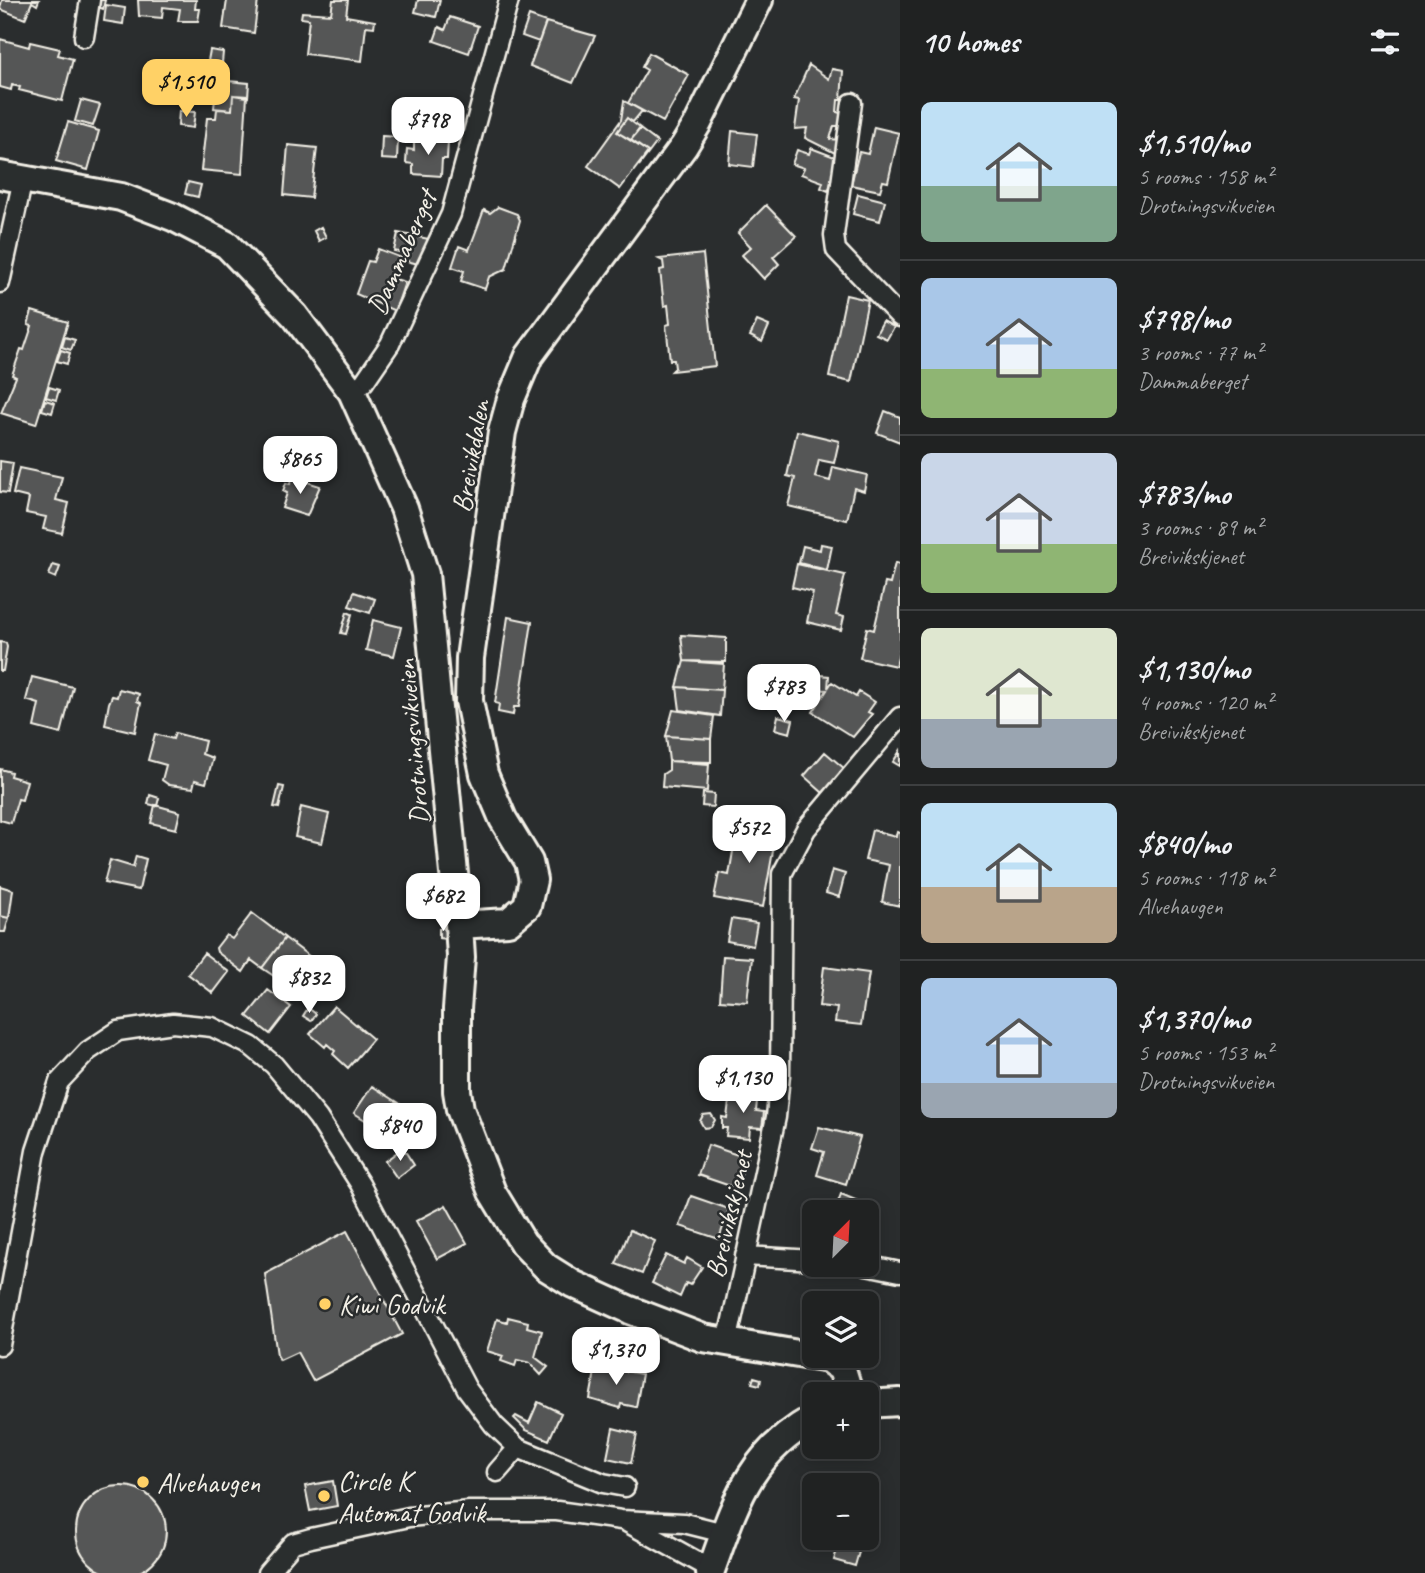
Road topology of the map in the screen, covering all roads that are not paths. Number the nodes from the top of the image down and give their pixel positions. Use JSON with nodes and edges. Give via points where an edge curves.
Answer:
{"nodes":[{"id":1,"x":90,"y":0,"type":"edge"},
{"id":2,"x":509,"y":0,"type":"edge"},
{"id":3,"x":759,"y":0,"type":"edge"},
{"id":4,"x":84,"y":37,"type":"dead end"},
{"id":5,"x":852,"y":103,"type":"dead end"},
{"id":6,"x":12,"y":177,"type":"edge"},
{"id":7,"x":0,"y":283,"type":"edge"},
{"id":8,"x":900,"y":317,"type":"edge"},
{"id":9,"x":352,"y":392,"type":"junction"},
{"id":10,"x":900,"y":717,"type":"edge"},
{"id":11,"x":459,"y":925,"type":"junction"},
{"id":12,"x":745,"y":1256,"type":"junction"},
{"id":13,"x":802,"y":1259,"type":"edge"},
{"id":14,"x":879,"y":1268,"type":"edge"},
{"id":15,"x":900,"y":1272,"type":"edge"},
{"id":16,"x":727,"y":1343,"type":"junction"},
{"id":17,"x":0,"y":1345,"type":"edge"},
{"id":18,"x":846,"y":1382,"type":"edge"},
{"id":19,"x":900,"y":1402,"type":"edge"},
{"id":20,"x":879,"y":1403,"type":"edge"},
{"id":21,"x":802,"y":1425,"type":"edge"},
{"id":22,"x":518,"y":1448,"type":"junction"},
{"id":23,"x":497,"y":1472,"type":"dead end"},
{"id":24,"x":625,"y":1487,"type":"dead end"},
{"id":25,"x":621,"y":1520,"type":"junction"},
{"id":26,"x":724,"y":1533,"type":"junction"},
{"id":27,"x":710,"y":1571,"type":"edge"},
{"id":28,"x":267,"y":1573,"type":"edge"}],
"edges":[{"from":1,"to":4,"type":"street"},
{"from":2,"to":9,"type":"street","name":"Dammaberget","via":[[452,214],[390,344]]},
{"from":3,"to":11,"type":"main road","name":"Breivikdalen","via":[[698,123],[528,356],[511,399],[502,432],[470,658],[469,701],[484,774],[503,819],[529,862],[532,887],[527,906],[508,922]]},
{"from":5,"to":8,"type":"street","via":[[834,235],[836,250]]},
{"from":6,"to":7,"type":"street","name":"Drotningsvikveien"},
{"from":6,"to":9,"type":"main road","name":"Drotningsvikveien","via":[[121,197],[228,245],[295,316]]},
{"from":9,"to":11,"type":"main road","name":"Drotningsvikveien","via":[[404,508],[425,574]]},
{"from":10,"to":12,"type":"street","name":"Breivikskjenet","via":[[806,829],[782,874],[780,1075],[774,1129]]},
{"from":11,"to":16,"type":"main road","name":"Drotningsvikveien","via":[[460,1109],[492,1192],[523,1243],[546,1267],[573,1284],[703,1338]]},
{"from":12,"to":13,"type":"street"},
{"from":12,"to":16,"type":"street","name":"Breivikskjenet"},
{"from":14,"to":15,"type":"street"},
{"from":16,"to":18,"type":"main road","name":"Drotningsvikveien","via":[[828,1359],[842,1368]]},
{"from":17,"to":22,"type":"street","via":[[36,1151],[59,1082],[88,1051],[118,1031],[173,1023],[212,1027],[251,1046],[274,1065],[318,1118],[360,1184],[467,1389]]},
{"from":19,"to":20,"type":"main road"},
{"from":21,"to":26,"type":"main road","via":[[777,1441],[754,1467]]},
{"from":22,"to":23,"type":"street"},
{"from":22,"to":24,"type":"street","via":[[603,1483]]},
{"from":25,"to":26,"type":"street","via":[[684,1523]]},
{"from":25,"to":27,"type":"street"},
{"from":25,"to":28,"type":"street","via":[[557,1511],[468,1511],[409,1517],[293,1543]]},
{"from":26,"to":27,"type":"main road"}]}
